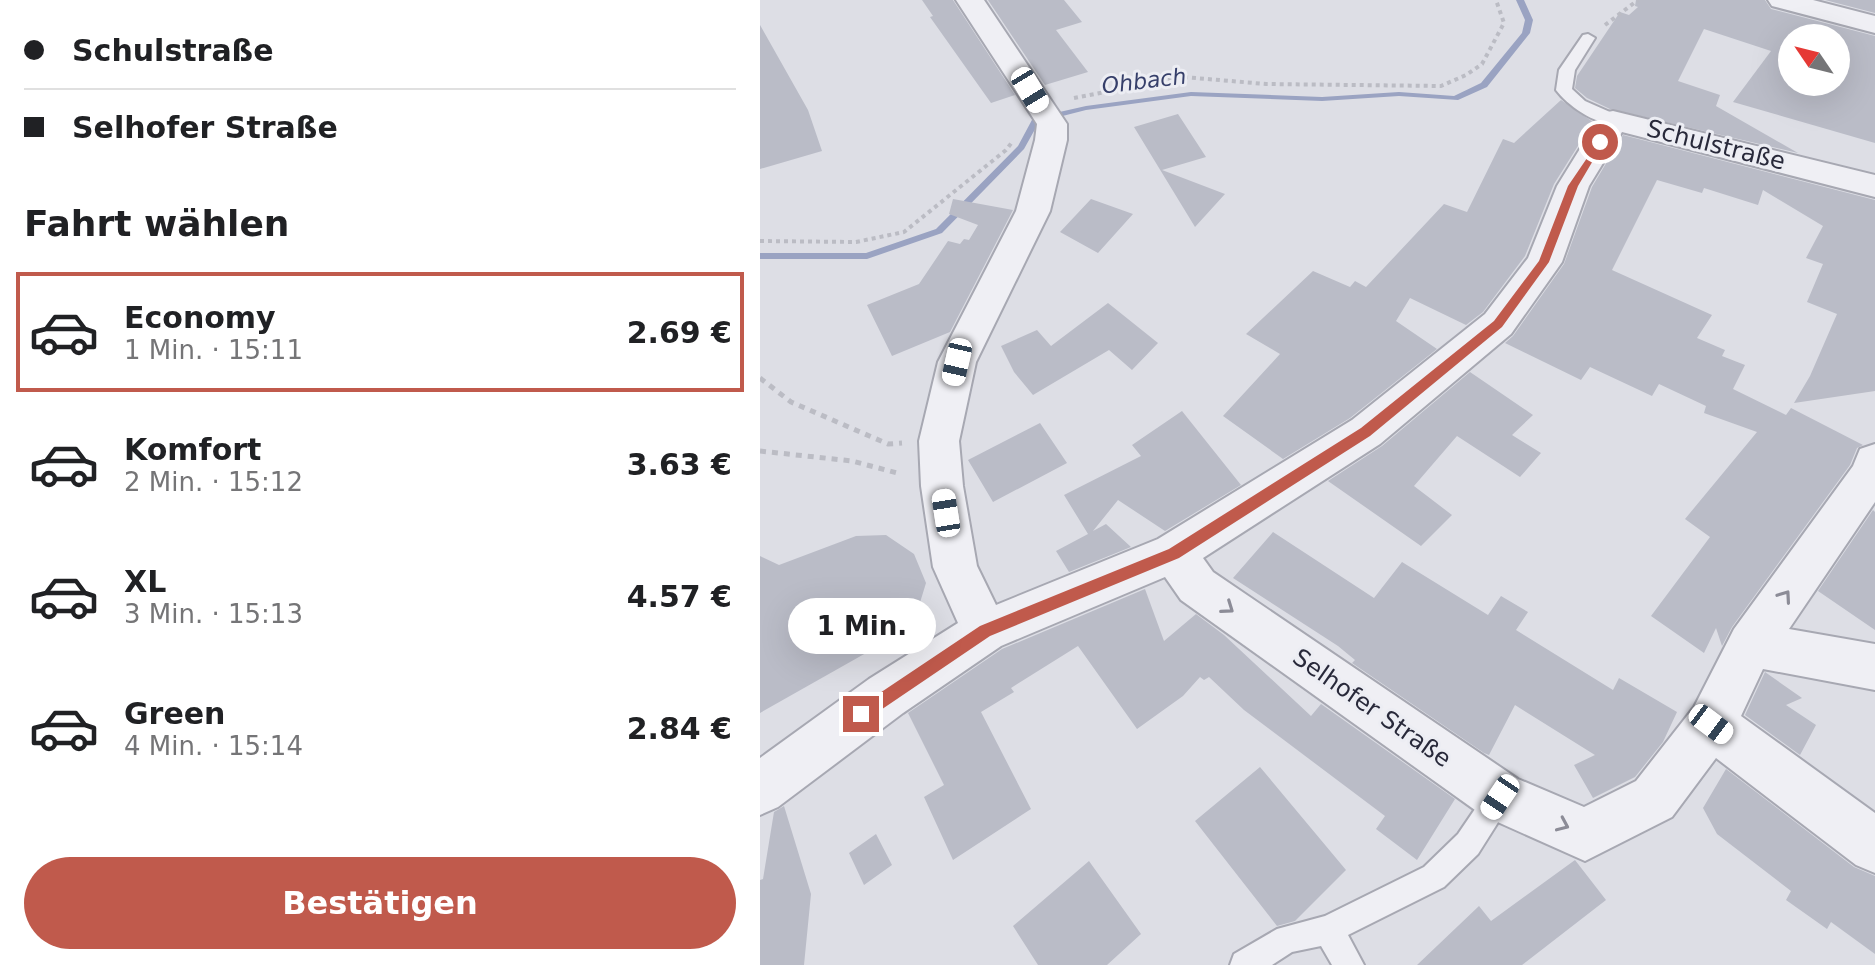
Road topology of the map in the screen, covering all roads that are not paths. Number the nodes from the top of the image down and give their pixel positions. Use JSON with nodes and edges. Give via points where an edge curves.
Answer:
{"nodes":[{"id":1,"x":970,"y":0,"type":"edge"},
{"id":2,"x":1782,"y":0,"type":"edge"},
{"id":3,"x":1875,"y":25,"type":"edge"},
{"id":4,"x":1588,"y":38,"type":"road end"},
{"id":5,"x":1613,"y":120,"type":"junction"},
{"id":6,"x":1875,"y":186,"type":"edge"},
{"id":7,"x":1875,"y":461,"type":"edge"},
{"id":8,"x":1174,"y":553,"type":"junction"},
{"id":9,"x":985,"y":631,"type":"junction"},
{"id":10,"x":1751,"y":645,"type":"junction"},
{"id":11,"x":1875,"y":667,"type":"edge"},
{"id":12,"x":1711,"y":724,"type":"junction"},
{"id":13,"x":760,"y":789,"type":"edge"},
{"id":14,"x":1500,"y":797,"type":"junction"},
{"id":15,"x":1875,"y":846,"type":"edge"},
{"id":16,"x":1328,"y":930,"type":"junction"},
{"id":17,"x":1245,"y":965,"type":"edge"},
{"id":18,"x":1349,"y":965,"type":"edge"}],
"edges":[{"from":1,"to":9,"type":"street","via":[[1046,115],[1051,140],[1033,211],[957,362],[939,441],[955,567]]},
{"from":2,"to":3,"type":"street"},
{"from":4,"to":5,"type":"lane","via":[[1563,71],[1562,87],[1569,101]]},
{"from":5,"to":6,"type":"street","name":"Schulstraße"},
{"from":5,"to":8,"type":"street","name":"Schulstraße","via":[[1573,186],[1544,262],[1498,324],[1366,432]]},
{"from":10,"to":7,"type":"street","name":"Selhofer Straße","one_way":true},
{"from":8,"to":9,"type":"street"},
{"from":8,"to":14,"type":"street","name":"Selhofer Straße","one_way":true,"via":[[1197,586]]},
{"from":9,"to":13,"type":"street"},
{"from":10,"to":11,"type":"street"},
{"from":10,"to":12,"type":"street","name":"Selhofer Straße"},
{"from":14,"to":12,"type":"street","name":"Selhofer Straße","one_way":true,"via":[[1585,835],[1654,799]]},
{"from":12,"to":15,"type":"street"},
{"from":14,"to":16,"type":"lane","via":[[1468,844],[1434,877]]},
{"from":16,"to":17,"type":"lane","via":[[1287,939]]},
{"from":16,"to":18,"type":"lane"}]}
